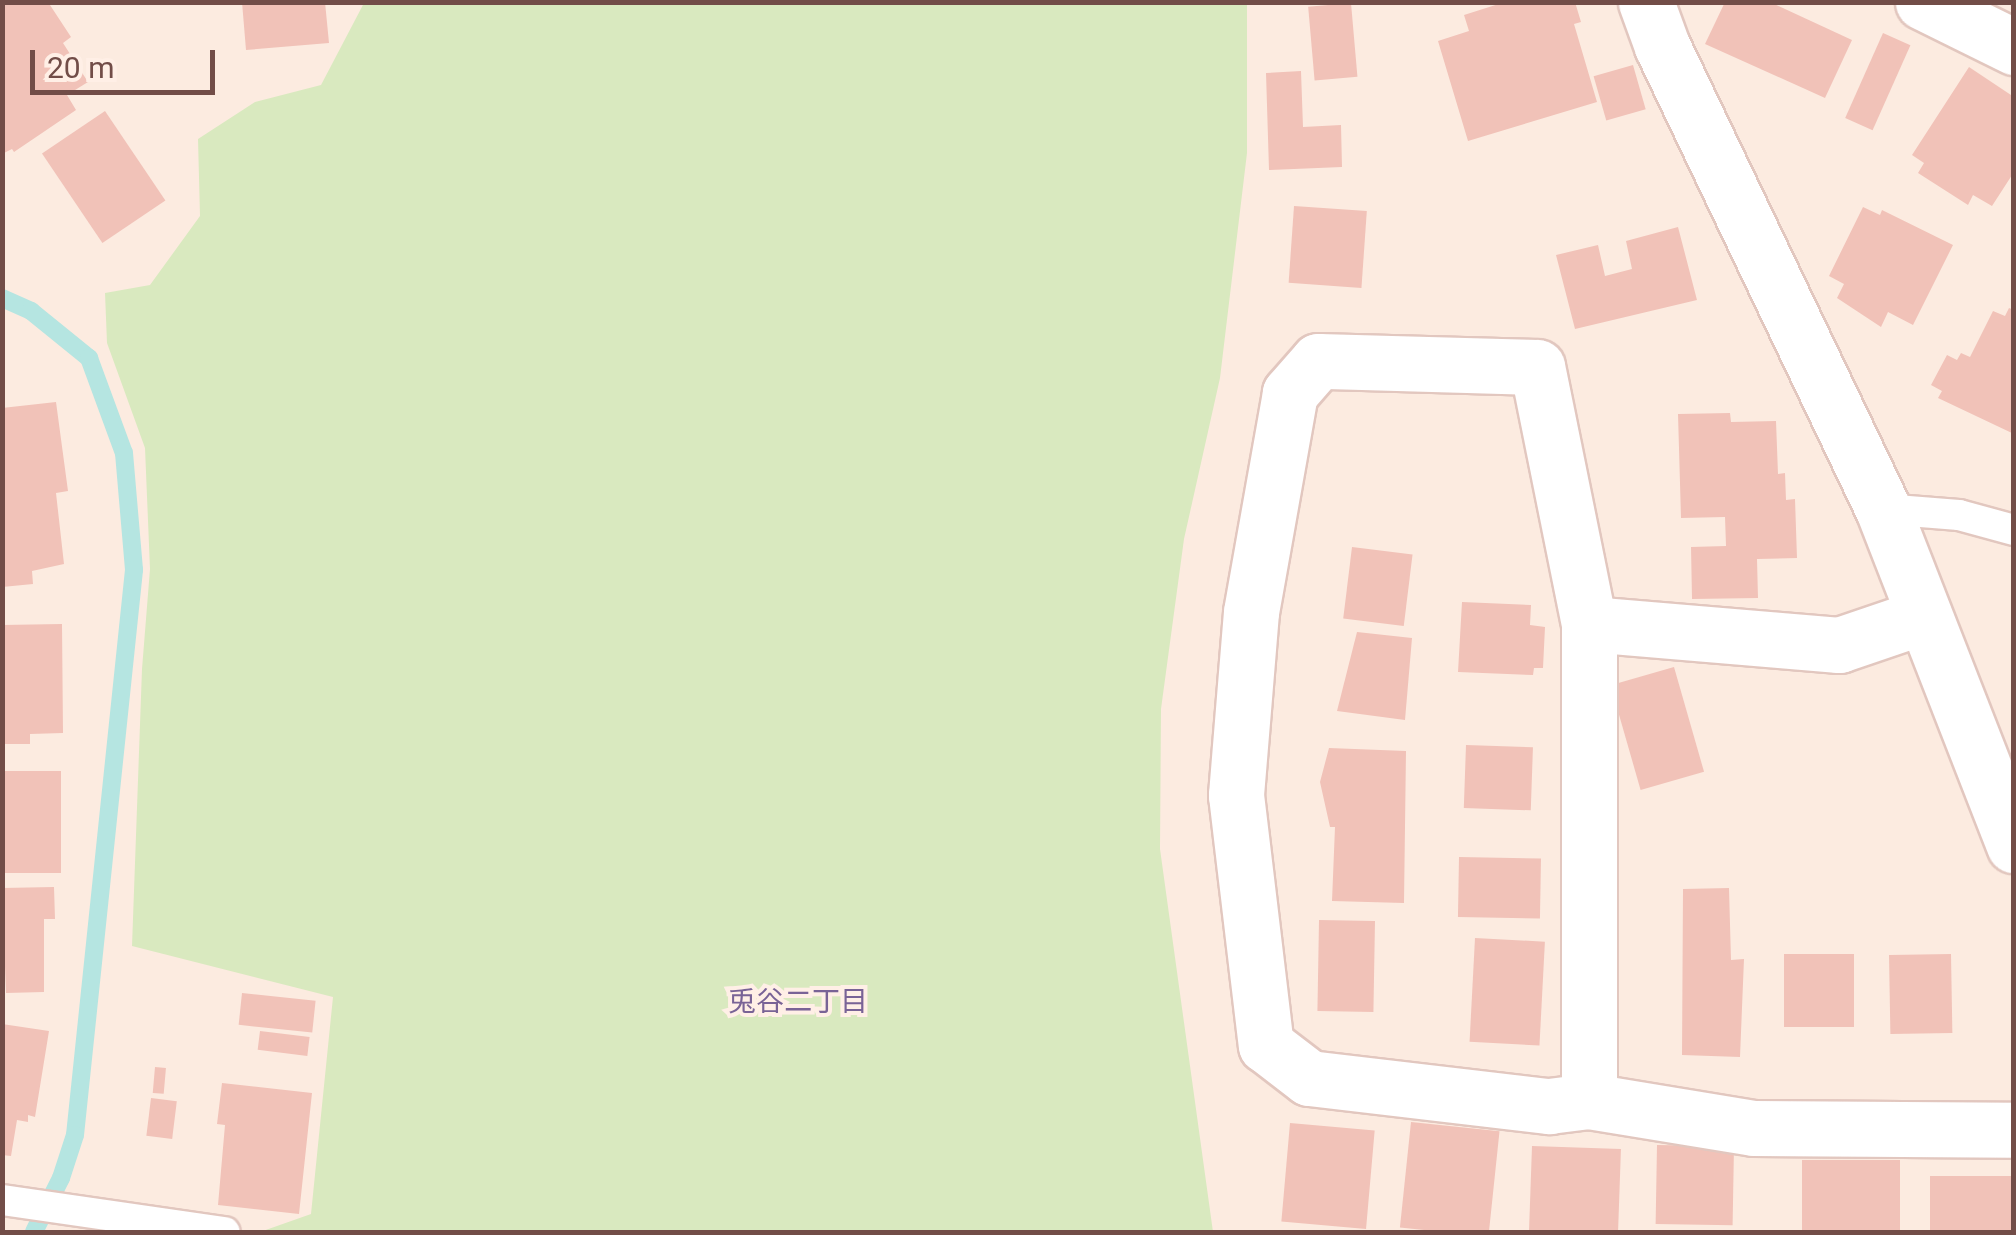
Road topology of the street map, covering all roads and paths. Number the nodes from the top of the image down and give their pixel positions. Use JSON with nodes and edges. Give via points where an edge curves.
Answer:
{"nodes":[{"id":1,"x":1646,"y":2,"type":"edge"},
{"id":2,"x":1923,"y":2,"type":"edge"},
{"id":3,"x":2014,"y":46,"type":"edge"},
{"id":4,"x":1883,"y":508,"type":"junction"},
{"id":5,"x":2014,"y":530,"type":"edge"},
{"id":6,"x":1924,"y":616,"type":"junction"},
{"id":7,"x":1589,"y":624,"type":"junction"},
{"id":8,"x":2014,"y":844,"type":"edge"},
{"id":9,"x":1589,"y":1100,"type":"junction"},
{"id":10,"x":2014,"y":1130,"type":"edge"},
{"id":11,"x":12,"y":1202,"type":"edge"},
{"id":12,"x":225,"y":1232,"type":"edge"}],
"edges":[{"from":1,"to":4,"type":"street"},
{"from":2,"to":3,"type":"street"},
{"from":4,"to":5,"type":"lane","via":[[1959,514]]},
{"from":4,"to":6,"type":"street"},
{"from":6,"to":7,"type":"street","via":[[1839,644]]},
{"from":6,"to":8,"type":"street"},
{"from":7,"to":9,"type":"street"},
{"from":7,"to":9,"type":"street","via":[[1537,368],[1318,361],[1290,393],[1250,612],[1236,794],[1266,1044],[1309,1078],[1549,1106]]},
{"from":9,"to":10,"type":"street","via":[[1753,1128]]},
{"from":11,"to":12,"type":"lane"}]}
